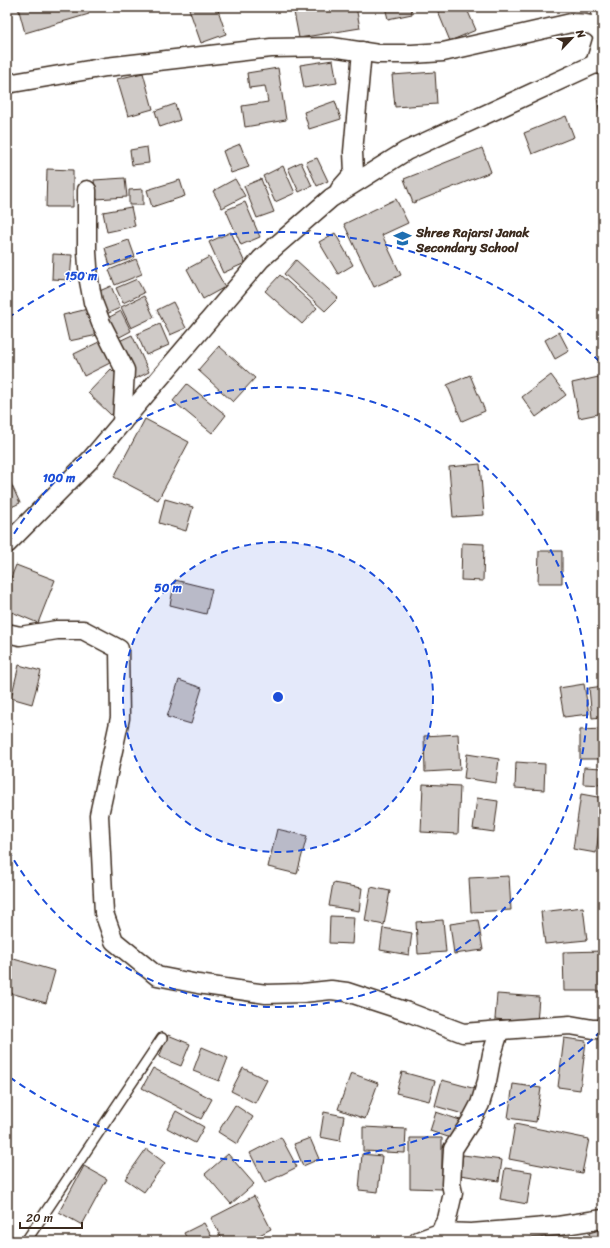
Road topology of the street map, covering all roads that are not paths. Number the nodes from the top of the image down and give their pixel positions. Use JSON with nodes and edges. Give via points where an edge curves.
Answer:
{"nodes":[{"id":1,"x":600,"y":7,"type":"edge"},
{"id":2,"x":603,"y":37,"type":"edge"},
{"id":3,"x":362,"y":51,"type":"junction"},
{"id":4,"x":599,"y":64,"type":"edge"},
{"id":5,"x":7,"y":84,"type":"edge"},
{"id":6,"x":87,"y":190,"type":"dead end"},
{"id":7,"x":331,"y":198,"type":"junction"},
{"id":8,"x":122,"y":423,"type":"junction"},
{"id":9,"x":7,"y":544,"type":"edge"},
{"id":10,"x":7,"y":633,"type":"edge"},
{"id":11,"x":603,"y":1029,"type":"edge"},
{"id":12,"x":502,"y":1030,"type":"junction"},
{"id":13,"x":162,"y":1038,"type":"dead end"},
{"id":14,"x":603,"y":1219,"type":"edge"},
{"id":15,"x":442,"y":1232,"type":"junction"},
{"id":16,"x":26,"y":1241,"type":"edge"},
{"id":17,"x":418,"y":1241,"type":"edge"}],
"edges":[{"from":1,"to":2,"type":"street"},
{"from":2,"to":3,"type":"street","via":[[599,29],[588,24],[571,23],[443,52],[378,54]]},
{"from":2,"to":4,"type":"street"},
{"from":3,"to":5,"type":"street","via":[[332,47],[271,48],[106,67]]},
{"from":3,"to":7,"type":"street","via":[[354,131],[354,173]]},
{"from":4,"to":7,"type":"street","via":[[406,151]]},
{"from":6,"to":8,"type":"street","via":[[89,281],[101,323],[125,370]]},
{"from":7,"to":8,"type":"street","via":[[261,259]]},
{"from":8,"to":9,"type":"street","via":[[90,460]]},
{"from":10,"to":12,"type":"street","via":[[20,636],[57,630],[83,630],[119,649],[120,718],[99,815],[104,913],[114,941],[157,976],[266,994],[331,990],[347,992],[463,1033]]},
{"from":11,"to":12,"type":"street","via":[[570,1025]]},
{"from":12,"to":15,"type":"street","via":[[492,1054],[480,1104],[453,1149],[453,1193]]},
{"from":13,"to":16,"type":"lane"},
{"from":14,"to":15,"type":"street","via":[[558,1226],[471,1233]]},
{"from":15,"to":17,"type":"street"}]}
